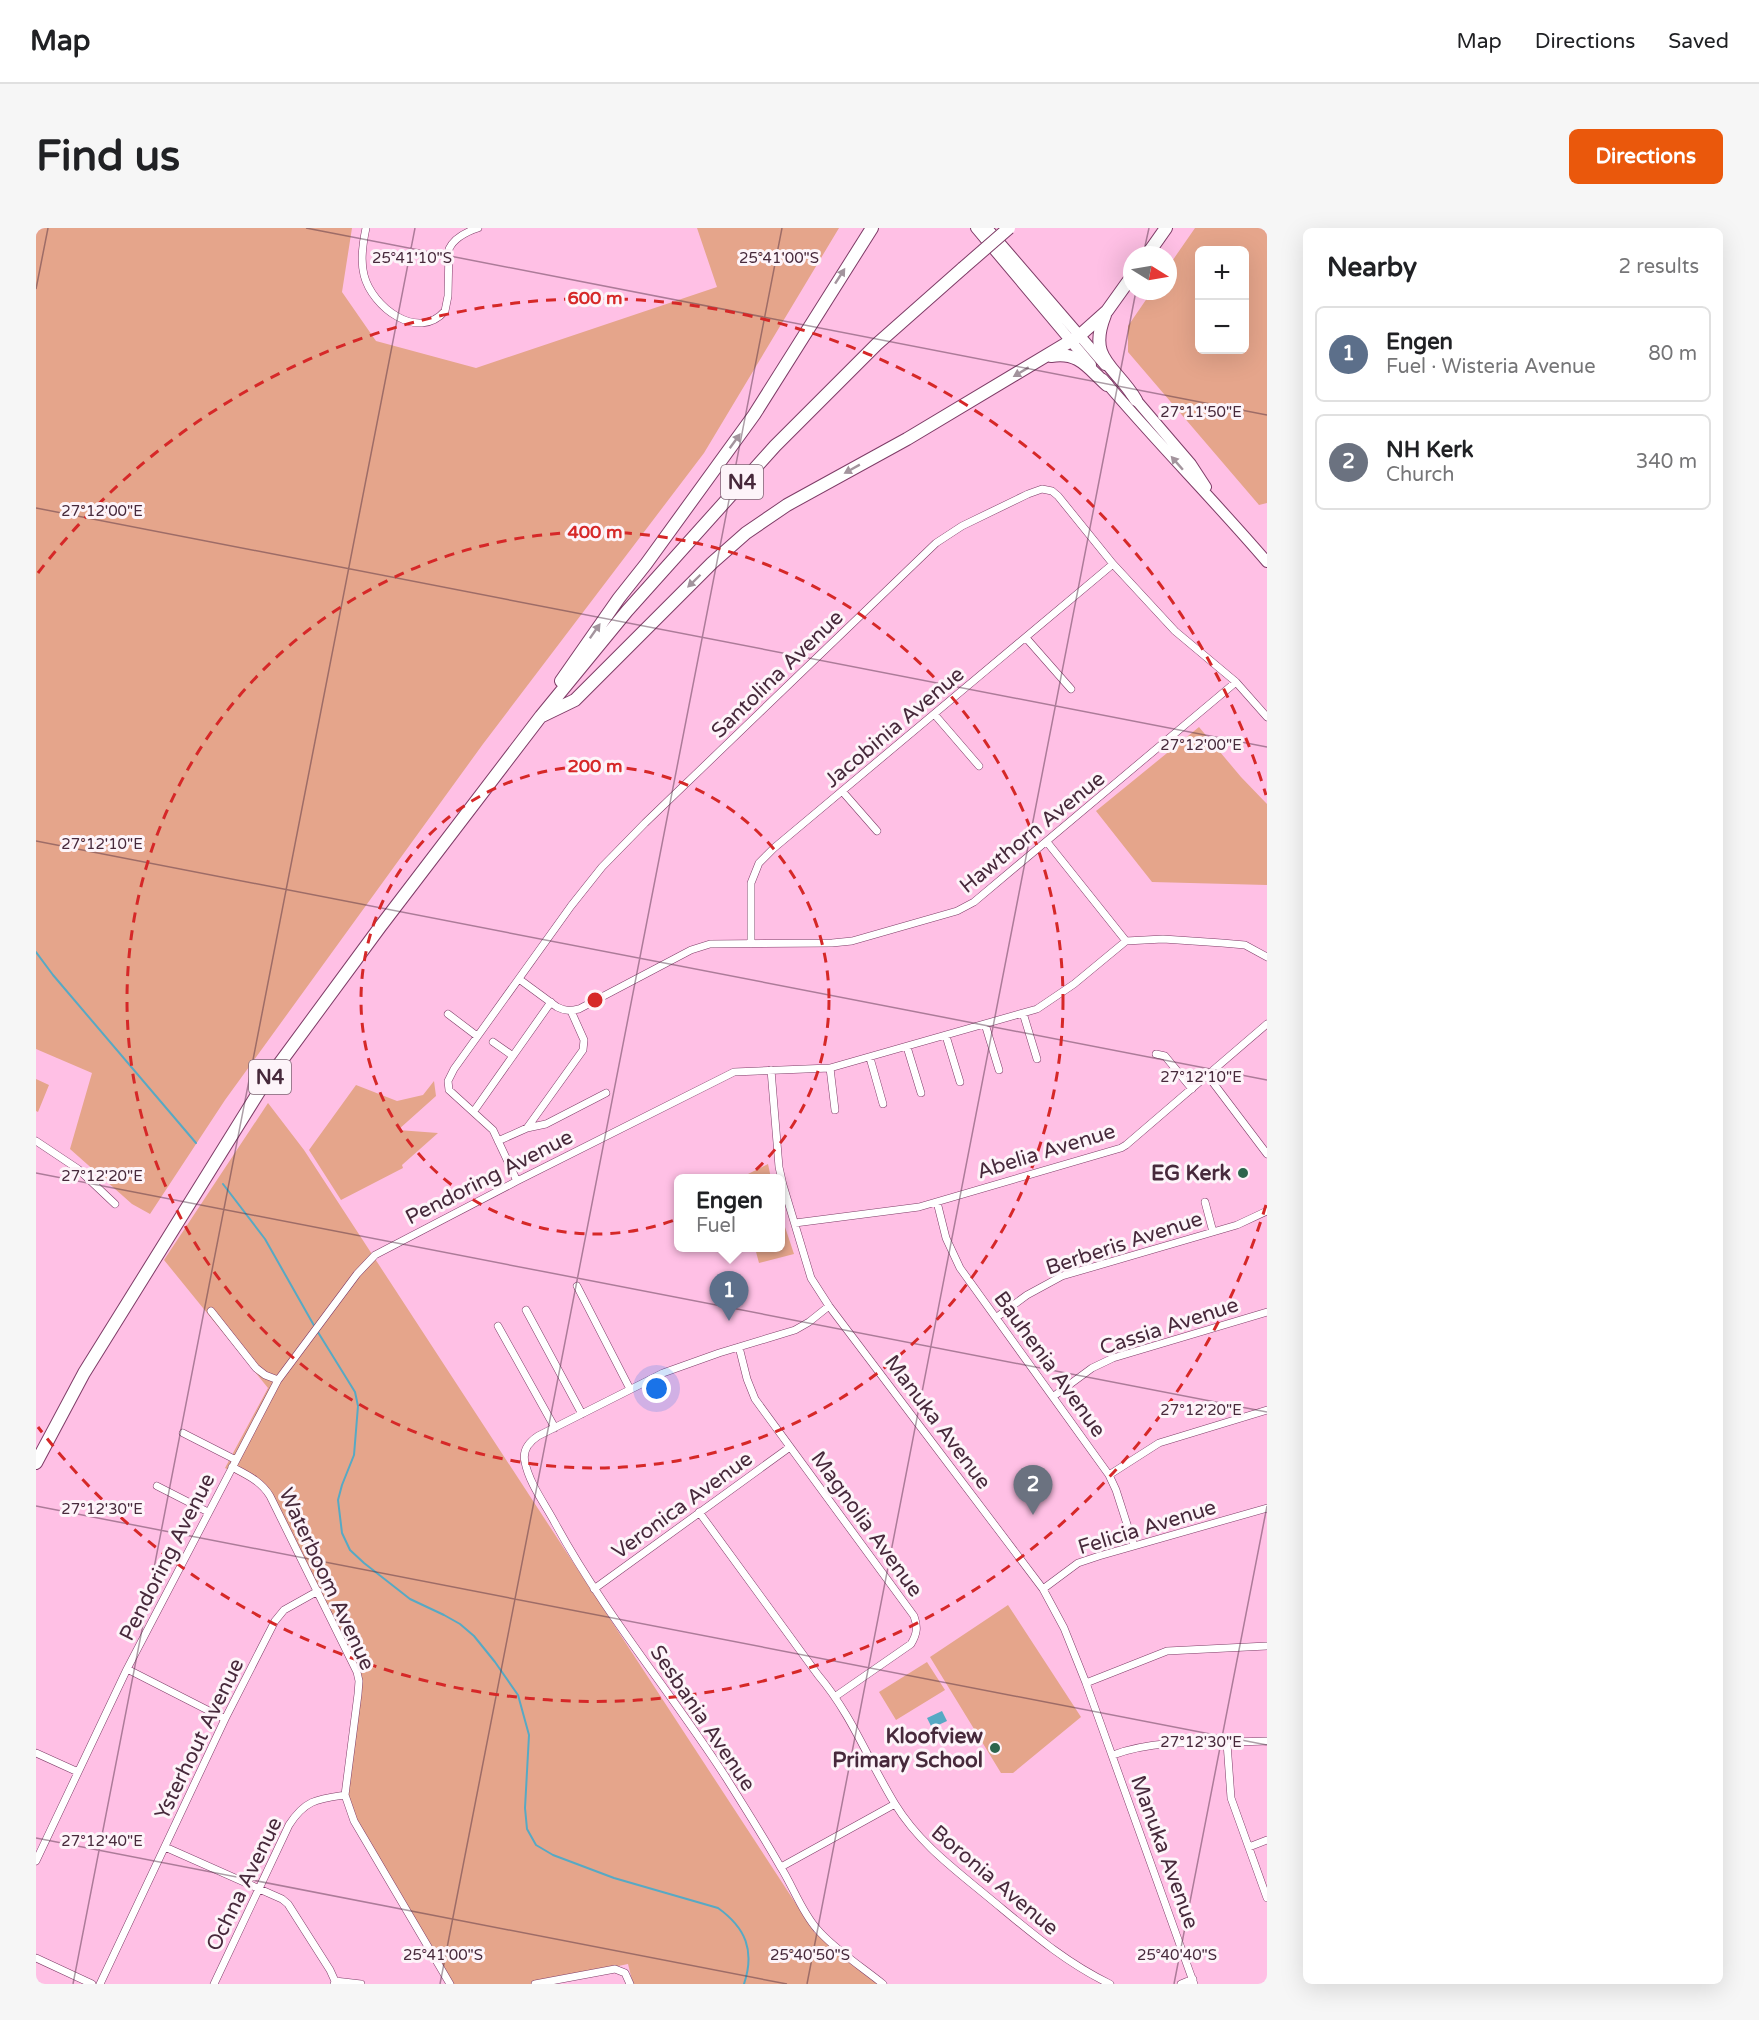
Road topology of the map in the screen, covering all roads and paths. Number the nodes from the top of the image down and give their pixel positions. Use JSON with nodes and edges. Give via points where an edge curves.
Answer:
{"nodes":[{"id":1,"x":366,"y":228,"type":"edge"},
{"id":2,"x":478,"y":228,"type":"edge"},
{"id":3,"x":872,"y":228,"type":"edge"},
{"id":4,"x":976,"y":228,"type":"edge"},
{"id":5,"x":987,"y":228,"type":"edge"},
{"id":6,"x":1009,"y":228,"type":"edge"},
{"id":7,"x":1166,"y":228,"type":"edge"},
{"id":8,"x":1153,"y":246,"type":"edge"},
{"id":9,"x":1123,"y":289,"type":"edge"},
{"id":10,"x":1107,"y":311,"type":"junction"},
{"id":11,"x":1075,"y":339,"type":"junction"},
{"id":12,"x":1048,"y":356,"type":"junction"},
{"id":13,"x":1107,"y":385,"type":"junction"},
{"id":14,"x":1136,"y":400,"type":"junction"},
{"id":15,"x":1218,"y":505,"type":"junction"},
{"id":16,"x":1267,"y":562,"type":"edge"},
{"id":17,"x":1113,"y":564,"type":"junction"},
{"id":18,"x":1027,"y":639,"type":"junction"},
{"id":19,"x":1236,"y":682,"type":"junction"},
{"id":20,"x":1071,"y":689,"type":"dead end"},
{"id":21,"x":935,"y":715,"type":"junction"},
{"id":22,"x":541,"y":716,"type":"junction"},
{"id":23,"x":1267,"y":717,"type":"edge"},
{"id":24,"x":979,"y":766,"type":"dead end"},
{"id":25,"x":842,"y":791,"type":"junction"},
{"id":26,"x":877,"y":831,"type":"dead end"},
{"id":27,"x":1047,"y":842,"type":"junction"},
{"id":28,"x":1126,"y":941,"type":"junction"},
{"id":29,"x":751,"y":944,"type":"junction"},
{"id":30,"x":1267,"y":957,"type":"edge"},
{"id":31,"x":519,"y":979,"type":"junction"},
{"id":32,"x":551,"y":1002,"type":"junction"},
{"id":33,"x":571,"y":1011,"type":"junction"},
{"id":34,"x":1023,"y":1013,"type":"junction"},
{"id":35,"x":448,"y":1014,"type":"dead end"},
{"id":36,"x":985,"y":1024,"type":"junction"},
{"id":37,"x":1267,"y":1024,"type":"edge"},
{"id":38,"x":946,"y":1035,"type":"junction"},
{"id":39,"x":477,"y":1036,"type":"junction"},
{"id":40,"x":493,"y":1042,"type":"dead end"},
{"id":41,"x":907,"y":1047,"type":"junction"},
{"id":42,"x":1156,"y":1054,"type":"dead end"},
{"id":43,"x":513,"y":1056,"type":"junction"},
{"id":44,"x":870,"y":1058,"type":"junction"},
{"id":45,"x":1036,"y":1059,"type":"dead end"},
{"id":46,"x":830,"y":1068,"type":"junction"},
{"id":47,"x":771,"y":1070,"type":"junction"},
{"id":48,"x":999,"y":1070,"type":"dead end"},
{"id":49,"x":1208,"y":1076,"type":"junction"},
{"id":50,"x":960,"y":1082,"type":"dead end"},
{"id":51,"x":1192,"y":1089,"type":"junction"},
{"id":52,"x":606,"y":1093,"type":"dead end"},
{"id":53,"x":921,"y":1093,"type":"dead end"},
{"id":54,"x":884,"y":1104,"type":"dead end"},
{"id":55,"x":835,"y":1110,"type":"dead end"},
{"id":56,"x":474,"y":1111,"type":"junction"},
{"id":57,"x":527,"y":1128,"type":"junction"},
{"id":58,"x":36,"y":1141,"type":"edge"},
{"id":59,"x":498,"y":1141,"type":"junction"},
{"id":60,"x":1267,"y":1154,"type":"edge"},
{"id":61,"x":781,"y":1174,"type":"edge"},
{"id":62,"x":517,"y":1181,"type":"junction"},
{"id":63,"x":785,"y":1188,"type":"edge"},
{"id":64,"x":1205,"y":1202,"type":"dead end"},
{"id":65,"x":937,"y":1203,"type":"junction"},
{"id":66,"x":115,"y":1204,"type":"dead end"},
{"id":67,"x":1267,"y":1211,"type":"edge"},
{"id":68,"x":795,"y":1223,"type":"junction"},
{"id":69,"x":1213,"y":1232,"type":"junction"},
{"id":70,"x":577,"y":1286,"type":"dead end"},
{"id":71,"x":829,"y":1306,"type":"junction"},
{"id":72,"x":526,"y":1310,"type":"dead end"},
{"id":73,"x":211,"y":1311,"type":"dead end"},
{"id":74,"x":1267,"y":1312,"type":"edge"},
{"id":75,"x":997,"y":1317,"type":"junction"},
{"id":76,"x":498,"y":1326,"type":"dead end"},
{"id":77,"x":739,"y":1347,"type":"junction"},
{"id":78,"x":278,"y":1380,"type":"junction"},
{"id":79,"x":630,"y":1389,"type":"junction"},
{"id":80,"x":1054,"y":1396,"type":"junction"},
{"id":81,"x":1267,"y":1410,"type":"edge"},
{"id":82,"x":582,"y":1414,"type":"junction"},
{"id":83,"x":555,"y":1428,"type":"junction"},
{"id":84,"x":183,"y":1432,"type":"dead end"},
{"id":85,"x":790,"y":1447,"type":"junction"},
{"id":86,"x":236,"y":1460,"type":"junction"},
{"id":87,"x":36,"y":1463,"type":"edge"},
{"id":88,"x":232,"y":1467,"type":"junction"},
{"id":89,"x":1109,"y":1475,"type":"junction"},
{"id":90,"x":157,"y":1486,"type":"dead end"},
{"id":91,"x":1267,"y":1508,"type":"edge"},
{"id":92,"x":208,"y":1512,"type":"junction"},
{"id":93,"x":699,"y":1512,"type":"junction"},
{"id":94,"x":1134,"y":1546,"type":"junction"},
{"id":95,"x":594,"y":1589,"type":"junction"},
{"id":96,"x":1043,"y":1589,"type":"junction"},
{"id":97,"x":318,"y":1592,"type":"junction"},
{"id":98,"x":1267,"y":1646,"type":"edge"},
{"id":99,"x":127,"y":1669,"type":"junction"},
{"id":100,"x":1086,"y":1683,"type":"junction"},
{"id":101,"x":836,"y":1696,"type":"junction"},
{"id":102,"x":225,"y":1719,"type":"junction"},
{"id":103,"x":1267,"y":1741,"type":"edge"},
{"id":104,"x":1227,"y":1743,"type":"junction"},
{"id":105,"x":36,"y":1753,"type":"edge"},
{"id":106,"x":1113,"y":1755,"type":"junction"},
{"id":107,"x":78,"y":1772,"type":"junction"},
{"id":108,"x":345,"y":1795,"type":"junction"},
{"id":109,"x":895,"y":1804,"type":"junction"},
{"id":110,"x":1267,"y":1840,"type":"edge"},
{"id":111,"x":165,"y":1847,"type":"junction"},
{"id":112,"x":1249,"y":1847,"type":"junction"},
{"id":113,"x":36,"y":1861,"type":"edge"},
{"id":114,"x":781,"y":1867,"type":"junction"},
{"id":115,"x":260,"y":1889,"type":"junction"},
{"id":116,"x":1267,"y":1898,"type":"edge"},
{"id":117,"x":36,"y":1958,"type":"edge"},
{"id":118,"x":1193,"y":1982,"type":"edge"},
{"id":119,"x":335,"y":1983,"type":"edge"},
{"id":120,"x":92,"y":1984,"type":"edge"},
{"id":121,"x":100,"y":1984,"type":"edge"},
{"id":122,"x":214,"y":1984,"type":"edge"},
{"id":123,"x":361,"y":1984,"type":"edge"},
{"id":124,"x":450,"y":1984,"type":"edge"},
{"id":125,"x":535,"y":1984,"type":"edge"},
{"id":126,"x":630,"y":1984,"type":"edge"},
{"id":127,"x":883,"y":1984,"type":"edge"},
{"id":128,"x":1110,"y":1984,"type":"edge"},
{"id":129,"x":1181,"y":1984,"type":"edge"}],
"edges":[{"from":1,"to":2,"type":"street","via":[[363,274],[372,293],[384,307],[414,324],[432,322],[445,310],[449,249],[461,236]]},
{"from":22,"to":3,"type":"highway","one_way":true,"via":[[551,694],[594,632],[754,415]]},
{"from":4,"to":11,"type":"main road"},
{"from":5,"to":11,"type":"main road"},
{"from":6,"to":22,"type":"highway","number":"N4","bridge":true,"via":[[877,344],[775,446],[627,611]]},
{"from":7,"to":8,"type":"highway"},
{"from":9,"to":10,"type":"highway"},
{"from":10,"to":11,"type":"highway"},
{"from":10,"to":14,"type":"highway","via":[[1098,340],[1100,351]]},
{"from":11,"to":12,"type":"highway"},
{"from":11,"to":13,"type":"main road"},
{"from":11,"to":14,"type":"main road"},
{"from":12,"to":13,"type":"highway","via":[[1079,358]]},
{"from":12,"to":22,"type":"highway","one_way":true,"via":[[787,505],[746,533],[575,700]]},
{"from":15,"to":13,"type":"main road","one_way":true},
{"from":14,"to":15,"type":"main road","via":[[1191,464]]},
{"from":15,"to":16,"type":"main road"},
{"from":17,"to":18,"type":"street","name":"Jacobinia Avenue"},
{"from":17,"to":19,"type":"street","name":"Santolina Avenue","via":[[1175,631]]},
{"from":17,"to":31,"type":"street","name":"Santolina Avenue","via":[[1068,506],[1052,491],[1042,489],[962,526],[943,539],[602,867]]},
{"from":18,"to":20,"type":"street"},
{"from":18,"to":21,"type":"street","name":"Jacobinia Avenue"},
{"from":19,"to":23,"type":"street","name":"Santolina Avenue"},
{"from":19,"to":27,"type":"street","name":"Hawthorn Avenue"},
{"from":21,"to":24,"type":"street"},
{"from":21,"to":25,"type":"street","name":"Jacobinia Avenue"},
{"from":22,"to":87,"type":"highway","number":"N4","via":[[260,1090],[84,1373]]},
{"from":25,"to":26,"type":"street"},
{"from":25,"to":29,"type":"street","name":"Jacobinia Avenue","via":[[759,863],[751,883]]},
{"from":27,"to":28,"type":"street"},
{"from":27,"to":29,"type":"street","name":"Hawthorn Avenue","via":[[974,902],[957,911],[852,941]]},
{"from":28,"to":30,"type":"street","via":[[1163,939],[1245,945]]},
{"from":28,"to":34,"type":"street","name":"Pendoring Avenue","via":[[1045,1005]]},
{"from":29,"to":33,"type":"street","name":"Hawthorn Avenue","via":[[699,947]]},
{"from":31,"to":32,"type":"street"},
{"from":31,"to":39,"type":"street","name":"Santolina Avenue"},
{"from":32,"to":33,"type":"street"},
{"from":32,"to":43,"type":"street"},
{"from":33,"to":57,"type":"street","via":[[584,1040],[583,1050]]},
{"from":34,"to":36,"type":"street","name":"Pendoring Avenue"},
{"from":34,"to":45,"type":"street"},
{"from":35,"to":39,"type":"street"},
{"from":36,"to":38,"type":"street","name":"Pendoring Avenue"},
{"from":36,"to":48,"type":"street"},
{"from":37,"to":49,"type":"street","name":"Abelia Avenue"},
{"from":38,"to":41,"type":"street","name":"Pendoring Avenue"},
{"from":38,"to":50,"type":"street"},
{"from":39,"to":56,"type":"street","name":"Santolina Avenue","via":[[450,1076],[448,1086]]},
{"from":40,"to":43,"type":"street"},
{"from":41,"to":44,"type":"street","name":"Pendoring Avenue"},
{"from":41,"to":53,"type":"street"},
{"from":42,"to":51,"type":"street","via":[[1165,1056]]},
{"from":43,"to":56,"type":"street"},
{"from":44,"to":46,"type":"street","name":"Pendoring Avenue"},
{"from":44,"to":54,"type":"street"},
{"from":46,"to":47,"type":"street","name":"Pendoring Avenue"},
{"from":46,"to":55,"type":"street"},
{"from":47,"to":61,"type":"street","name":"Manuka Avenue"},
{"from":47,"to":62,"type":"street","name":"Pendoring Avenue","via":[[734,1072]]},
{"from":49,"to":51,"type":"street","name":"Abelia Avenue"},
{"from":49,"to":60,"type":"street"},
{"from":51,"to":65,"type":"street","name":"Abelia Avenue","via":[[1120,1148]]},
{"from":52,"to":57,"type":"street","via":[[546,1124]]},
{"from":56,"to":59,"type":"street","name":"Santolina Avenue"},
{"from":57,"to":59,"type":"street"},
{"from":58,"to":66,"type":"street","via":[[78,1169]]},
{"from":59,"to":62,"type":"street","name":"Santolina Avenue"},
{"from":62,"to":78,"type":"street","name":"Pendoring Avenue","via":[[375,1255]]},
{"from":63,"to":68,"type":"street","name":"Manuka Avenue"},
{"from":64,"to":69,"type":"street"},
{"from":65,"to":68,"type":"street","name":"Abelia Avenue"},
{"from":65,"to":75,"type":"street","name":"Bauhenia Avenue","via":[[951,1252]]},
{"from":67,"to":69,"type":"street","name":"Berberis Avenue"},
{"from":68,"to":71,"type":"street","name":"Manuka Avenue","via":[[812,1278]]},
{"from":69,"to":75,"type":"street","name":"Berberis Avenue","via":[[1062,1276]]},
{"from":70,"to":79,"type":"street"},
{"from":71,"to":77,"type":"street","via":[[795,1330]]},
{"from":71,"to":96,"type":"street","name":"Manuka Avenue"},
{"from":72,"to":82,"type":"street"},
{"from":73,"to":78,"type":"street","via":[[256,1368]]},
{"from":74,"to":80,"type":"street","name":"Cassia Avenue","via":[[1113,1358]]},
{"from":75,"to":80,"type":"street","name":"Bauhenia Avenue"},
{"from":76,"to":83,"type":"street"},
{"from":77,"to":79,"type":"street","via":[[685,1364]]},
{"from":77,"to":85,"type":"street","name":"Magnolia Avenue","via":[[755,1399]]},
{"from":78,"to":86,"type":"street","name":"Pendoring Avenue"},
{"from":79,"to":82,"type":"street"},
{"from":80,"to":89,"type":"street","name":"Bauhenia Avenue"},
{"from":81,"to":89,"type":"street","via":[[1159,1443]]},
{"from":82,"to":83,"type":"street"},
{"from":83,"to":95,"type":"street","name":"Sesbania Avenue","via":[[536,1438],[525,1450],[525,1462]]},
{"from":84,"to":86,"type":"street"},
{"from":85,"to":93,"type":"street","name":"Veronica Avenue"},
{"from":85,"to":101,"type":"street","name":"Magnolia Avenue","via":[[917,1624],[911,1644]]},
{"from":86,"to":88,"type":"street","name":"Pendoring Avenue"},
{"from":88,"to":92,"type":"street","name":"Pendoring Avenue"},
{"from":88,"to":97,"type":"street","name":"Waterboom Avenue","via":[[255,1479],[267,1491]]},
{"from":89,"to":94,"type":"street","name":"Bauhenia Avenue"},
{"from":90,"to":92,"type":"street"},
{"from":91,"to":94,"type":"street","name":"Felicia Avenue"},
{"from":92,"to":99,"type":"street","name":"Pendoring Avenue"},
{"from":93,"to":95,"type":"street","name":"Veronica Avenue"},
{"from":93,"to":101,"type":"street","name":"Boronia Avenue"},
{"from":94,"to":96,"type":"street","name":"Felicia Avenue","via":[[1078,1563]]},
{"from":95,"to":114,"type":"street","name":"Sesbania Avenue","via":[[726,1777]]},
{"from":96,"to":100,"type":"street","name":"Manuka Avenue"},
{"from":97,"to":102,"type":"street","name":"Ysterhout Avenue","via":[[280,1614]]},
{"from":97,"to":108,"type":"street","name":"Waterboom Avenue","via":[[359,1681]]},
{"from":98,"to":100,"type":"street","via":[[1167,1651]]},
{"from":99,"to":102,"type":"street"},
{"from":99,"to":107,"type":"street","name":"Pendoring Avenue"},
{"from":100,"to":106,"type":"street","name":"Manuka Avenue"},
{"from":101,"to":109,"type":"street","name":"Boronia Avenue"},
{"from":102,"to":111,"type":"street","name":"Ysterhout Avenue"},
{"from":103,"to":104,"type":"street"},
{"from":104,"to":106,"type":"street","via":[[1136,1747]]},
{"from":104,"to":112,"type":"street","via":[[1232,1798]]},
{"from":105,"to":107,"type":"street"},
{"from":106,"to":118,"type":"street","name":"Manuka Avenue"},
{"from":107,"to":113,"type":"street","name":"Pendoring Avenue"},
{"from":108,"to":115,"type":"street","name":"Ochna Avenue","via":[[316,1801],[298,1811]]},
{"from":108,"to":124,"type":"street","name":"Waterboom Avenue","via":[[354,1821]]},
{"from":109,"to":114,"type":"street"},
{"from":109,"to":128,"type":"street","name":"Boronia Avenue","via":[[932,1851],[1064,1959]]},
{"from":110,"to":112,"type":"street"},
{"from":111,"to":115,"type":"street"},
{"from":111,"to":121,"type":"street","name":"Ysterhout Avenue"},
{"from":112,"to":116,"type":"street"},
{"from":114,"to":127,"type":"street","name":"Sesbania Avenue","via":[[817,1930]]},
{"from":115,"to":119,"type":"street","via":[[288,1904]]},
{"from":115,"to":122,"type":"street","name":"Ochna Avenue"},
{"from":117,"to":120,"type":"street"},
{"from":118,"to":129,"type":"street"},
{"from":119,"to":123,"type":"street"},
{"from":125,"to":126,"type":"street","via":[[615,1969],[625,1973]]}]}
